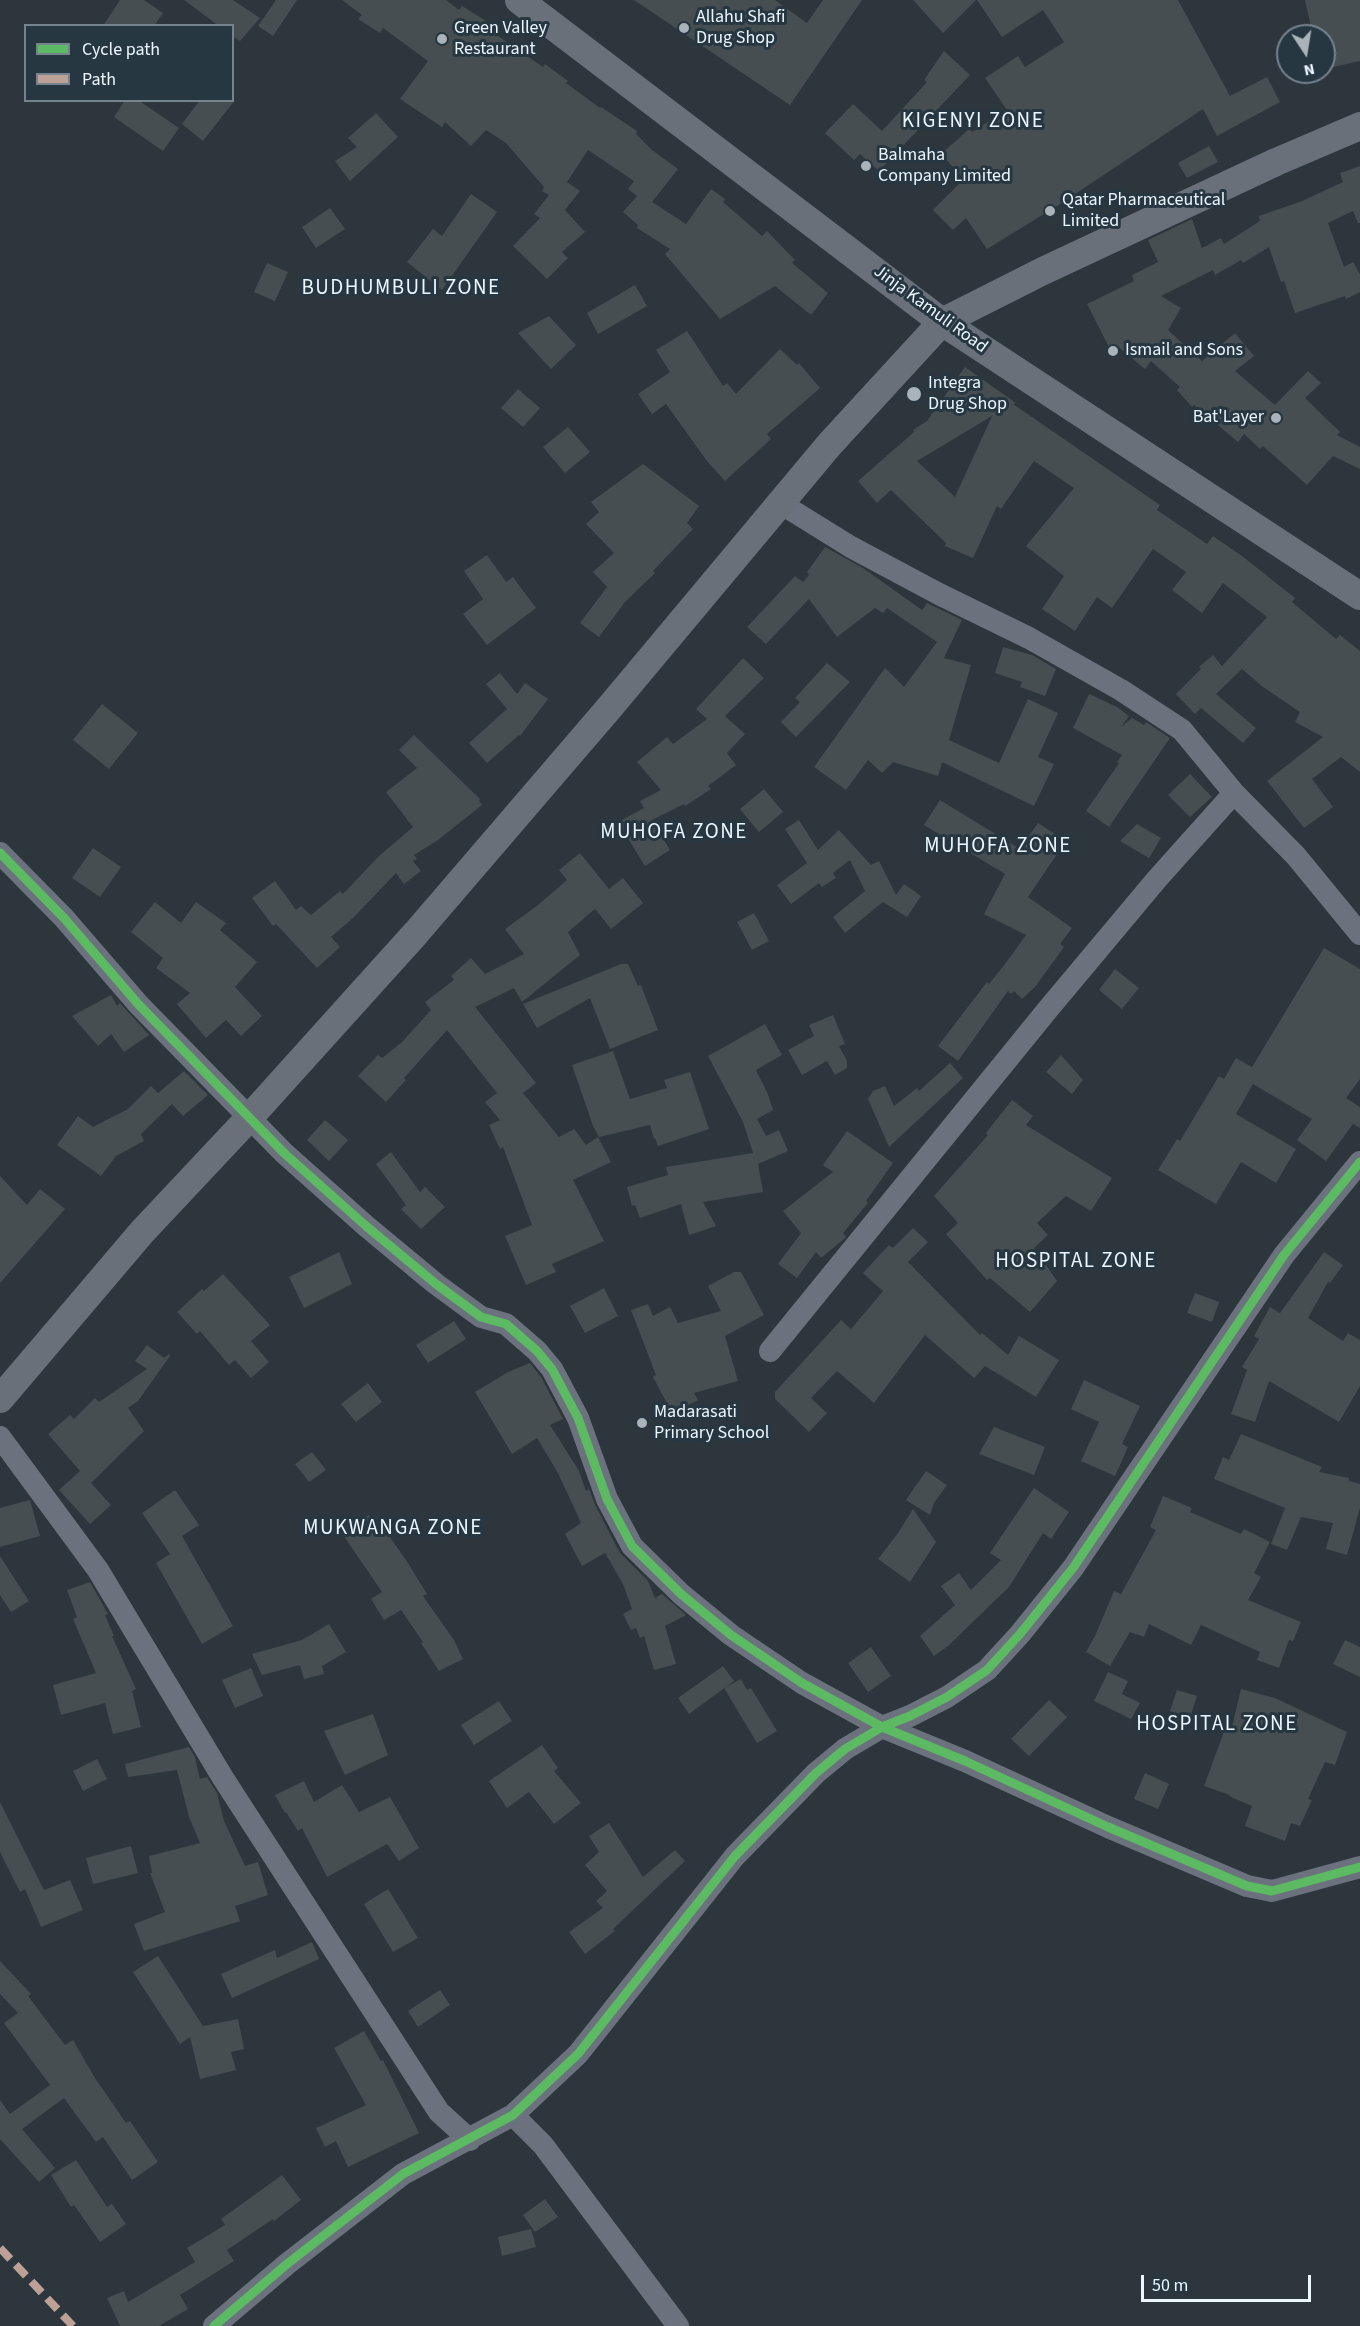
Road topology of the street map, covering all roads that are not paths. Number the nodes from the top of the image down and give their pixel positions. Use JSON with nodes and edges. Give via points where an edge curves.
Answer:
{"nodes":[{"id":1,"x":519,"y":0,"type":"edge"},
{"id":2,"x":1360,"y":126,"type":"edge"},
{"id":3,"x":942,"y":322,"type":"junction"},
{"id":4,"x":780,"y":503,"type":"junction"},
{"id":5,"x":1360,"y":596,"type":"edge"},
{"id":6,"x":1234,"y":793,"type":"junction"},
{"id":7,"x":0,"y":853,"type":"edge"},
{"id":8,"x":1360,"y":934,"type":"edge"},
{"id":9,"x":250,"y":1116,"type":"junction"},
{"id":10,"x":1360,"y":1162,"type":"edge"},
{"id":11,"x":770,"y":1351,"type":"dead end"},
{"id":12,"x":0,"y":1399,"type":"edge"},
{"id":13,"x":0,"y":1437,"type":"edge"},
{"id":14,"x":882,"y":1728,"type":"junction"},
{"id":15,"x":1360,"y":1867,"type":"edge"},
{"id":16,"x":513,"y":2115,"type":"junction"},
{"id":17,"x":470,"y":2140,"type":"junction"},
{"id":18,"x":214,"y":2326,"type":"edge"},
{"id":19,"x":678,"y":2326,"type":"edge"}],
"edges":[{"from":1,"to":3,"type":"main road","name":"Jinja Kamuli Road"},
{"from":2,"to":3,"type":"main road","via":[[1043,270]]},
{"from":3,"to":4,"type":"main road"},
{"from":3,"to":5,"type":"main road","name":"Jinja Kamuli Road"},
{"from":4,"to":6,"type":"street","via":[[851,547],[1029,638],[1152,709],[1182,730]]},
{"from":4,"to":9,"type":"main road","via":[[416,933]]},
{"from":6,"to":8,"type":"street","via":[[1296,856]]},
{"from":6,"to":11,"type":"street","via":[[1049,1008]]},
{"from":7,"to":9,"type":"street","via":[[64,918],[139,1005]]},
{"from":9,"to":12,"type":"main road","via":[[142,1232]]},
{"from":9,"to":14,"type":"street","via":[[284,1153],[392,1248],[481,1317],[506,1324],[537,1352],[552,1369],[578,1418],[607,1499],[632,1546],[681,1594],[731,1635],[802,1683]]},
{"from":10,"to":14,"type":"street","via":[[1284,1255],[1073,1568],[1020,1634],[987,1670],[947,1697]]},
{"from":13,"to":17,"type":"street","via":[[98,1570],[223,1778],[438,2112]]},
{"from":14,"to":15,"type":"street","via":[[1254,1888],[1272,1891]]},
{"from":14,"to":16,"type":"street","via":[[845,1749],[816,1773],[735,1857],[578,2054]]},
{"from":16,"to":17,"type":"street"},
{"from":16,"to":19,"type":"street","via":[[543,2145]]},
{"from":17,"to":18,"type":"street","via":[[403,2174]]}]}
